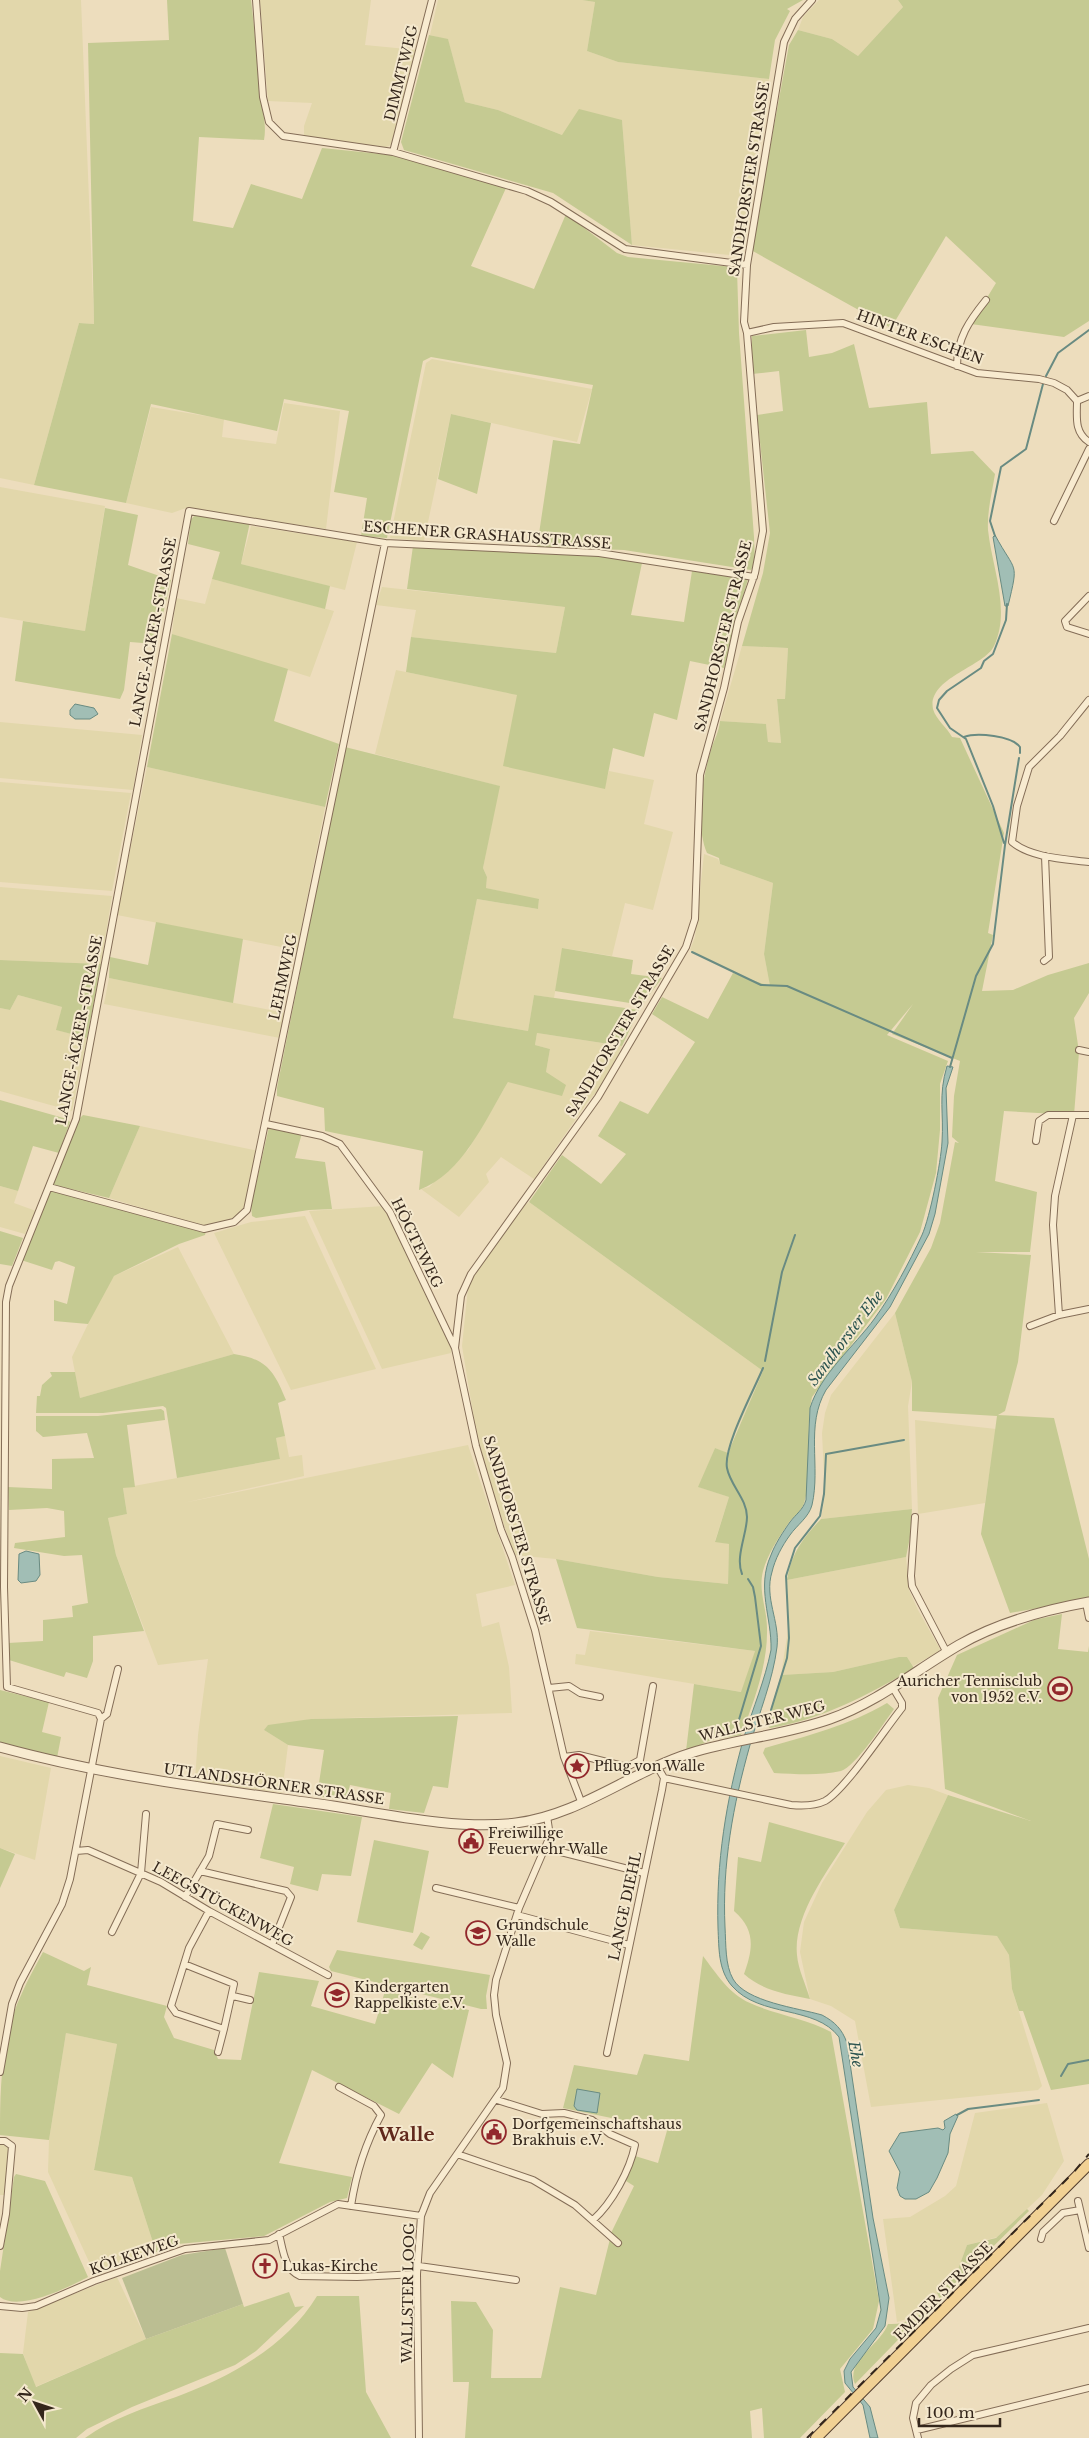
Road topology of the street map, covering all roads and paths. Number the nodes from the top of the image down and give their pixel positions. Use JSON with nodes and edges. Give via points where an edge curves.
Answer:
{"nodes":[{"id":1,"x":432,"y":0,"type":"edge"},
{"id":2,"x":812,"y":0,"type":"edge"},
{"id":3,"x":256,"y":1,"type":"edge"},
{"id":4,"x":393,"y":152,"type":"junction"},
{"id":5,"x":747,"y":265,"type":"junction"},
{"id":6,"x":986,"y":300,"type":"dead end"},
{"id":7,"x":747,"y":333,"type":"junction"},
{"id":8,"x":957,"y":366,"type":"junction"},
{"id":9,"x":1089,"y":396,"type":"edge"},
{"id":10,"x":1077,"y":401,"type":"junction"},
{"id":11,"x":1089,"y":442,"type":"edge"},
{"id":12,"x":1089,"y":449,"type":"edge"},
{"id":13,"x":189,"y":511,"type":"joint"},
{"id":14,"x":1054,"y":521,"type":"dead end"},
{"id":15,"x":385,"y":543,"type":"junction"},
{"id":16,"x":754,"y":577,"type":"junction"},
{"id":17,"x":1086,"y":595,"type":"edge"},
{"id":18,"x":1089,"y":634,"type":"edge"},
{"id":19,"x":1089,"y":700,"type":"edge"},
{"id":20,"x":1045,"y":856,"type":"junction"},
{"id":21,"x":1089,"y":862,"type":"edge"},
{"id":22,"x":1044,"y":961,"type":"dead end"},
{"id":23,"x":1079,"y":1050,"type":"dead end"},
{"id":24,"x":1089,"y":1052,"type":"edge"},
{"id":25,"x":1073,"y":1115,"type":"junction"},
{"id":26,"x":1089,"y":1115,"type":"edge"},
{"id":27,"x":266,"y":1124,"type":"junction"},
{"id":28,"x":1036,"y":1141,"type":"dead end"},
{"id":29,"x":49,"y":1187,"type":"junction"},
{"id":30,"x":1089,"y":1309,"type":"edge"},
{"id":31,"x":1059,"y":1316,"type":"junction"},
{"id":32,"x":1030,"y":1326,"type":"dead end"},
{"id":33,"x":455,"y":1348,"type":"junction"},
{"id":34,"x":3,"y":1361,"type":"edge"},
{"id":35,"x":916,"y":1517,"type":"dead end"},
{"id":36,"x":1087,"y":1602,"type":"edge"},
{"id":37,"x":1089,"y":1618,"type":"edge"},
{"id":38,"x":947,"y":1653,"type":"junction"},
{"id":39,"x":118,"y":1670,"type":"dead end"},
{"id":40,"x":653,"y":1686,"type":"dead end"},
{"id":41,"x":549,"y":1688,"type":"junction"},
{"id":42,"x":893,"y":1688,"type":"junction"},
{"id":43,"x":600,"y":1697,"type":"dead end"},
{"id":44,"x":102,"y":1719,"type":"junction"},
{"id":45,"x":0,"y":1747,"type":"edge"},
{"id":46,"x":564,"y":1758,"type":"junction"},
{"id":47,"x":657,"y":1766,"type":"junction"},
{"id":48,"x":91,"y":1769,"type":"junction"},
{"id":49,"x":664,"y":1778,"type":"junction"},
{"id":50,"x":582,"y":1804,"type":"junction"},
{"id":51,"x":146,"y":1814,"type":"dead end"},
{"id":52,"x":547,"y":1816,"type":"junction"},
{"id":53,"x":248,"y":1830,"type":"dead end"},
{"id":54,"x":545,"y":1848,"type":"junction"},
{"id":55,"x":76,"y":1851,"type":"junction"},
{"id":56,"x":200,"y":1871,"type":"junction"},
{"id":57,"x":141,"y":1873,"type":"junction"},
{"id":58,"x":644,"y":1873,"type":"junction"},
{"id":59,"x":436,"y":1888,"type":"dead end"},
{"id":60,"x":185,"y":1897,"type":"junction"},
{"id":61,"x":518,"y":1911,"type":"junction"},
{"id":62,"x":209,"y":1912,"type":"junction"},
{"id":63,"x":112,"y":1932,"type":"dead end"},
{"id":64,"x":272,"y":1945,"type":"junction"},
{"id":65,"x":629,"y":1945,"type":"junction"},
{"id":66,"x":184,"y":1964,"type":"junction"},
{"id":67,"x":328,"y":1974,"type":"dead end"},
{"id":68,"x":233,"y":1996,"type":"junction"},
{"id":69,"x":250,"y":2000,"type":"dead end"},
{"id":70,"x":224,"y":2029,"type":"junction"},
{"id":71,"x":218,"y":2052,"type":"dead end"},
{"id":72,"x":607,"y":2053,"type":"dead end"},
{"id":73,"x":0,"y":2072,"type":"edge"},
{"id":74,"x":339,"y":2087,"type":"dead end"},
{"id":75,"x":497,"y":2100,"type":"junction"},
{"id":76,"x":0,"y":2141,"type":"edge"},
{"id":77,"x":457,"y":2154,"type":"junction"},
{"id":78,"x":1089,"y":2164,"type":"edge"},
{"id":79,"x":1078,"y":2201,"type":"dead end"},
{"id":80,"x":351,"y":2206,"type":"junction"},
{"id":81,"x":1080,"y":2210,"type":"junction"},
{"id":82,"x":421,"y":2216,"type":"junction"},
{"id":83,"x":593,"y":2220,"type":"junction"},
{"id":84,"x":1087,"y":2231,"type":"edge"},
{"id":85,"x":280,"y":2234,"type":"junction"},
{"id":86,"x":1041,"y":2239,"type":"dead end"},
{"id":87,"x":618,"y":2243,"type":"dead end"},
{"id":88,"x":0,"y":2246,"type":"edge"},
{"id":89,"x":1089,"y":2248,"type":"edge"},
{"id":90,"x":419,"y":2266,"type":"junction"},
{"id":91,"x":417,"y":2274,"type":"junction"},
{"id":92,"x":516,"y":2280,"type":"dead end"},
{"id":93,"x":0,"y":2306,"type":"edge"},
{"id":94,"x":1089,"y":2328,"type":"edge"},
{"id":95,"x":1089,"y":2388,"type":"edge"},
{"id":96,"x":917,"y":2430,"type":"junction"},
{"id":97,"x":419,"y":2438,"type":"edge"},
{"id":98,"x":816,"y":2438,"type":"edge"},
{"id":99,"x":918,"y":2438,"type":"edge"}],
"edges":[{"from":1,"to":4,"type":"street","name":"DIMMTWEG"},
{"from":2,"to":5,"type":"street","name":"SANDHORSTER STRASSE","via":[[794,18],[784,42]]},
{"from":3,"to":4,"type":"street","via":[[263,98],[269,122],[275,131],[300,140]]},
{"from":4,"to":5,"type":"street","via":[[527,191],[551,202],[625,249]]},
{"from":5,"to":7,"type":"street","name":"SANDHORSTER STRASSE","via":[[744,322]]},
{"from":6,"to":8,"type":"street","via":[[966,327],[958,347]]},
{"from":7,"to":8,"type":"street","name":"HINTER ESCHEN","via":[[774,327],[843,323]]},
{"from":7,"to":16,"type":"street","name":"SANDHORSTER STRASSE","via":[[763,531]]},
{"from":8,"to":10,"type":"street","name":"HINTER ESCHEN","via":[[977,373],[1054,383]]},
{"from":9,"to":10,"type":"street"},
{"from":10,"to":11,"type":"street","via":[[1078,431]]},
{"from":12,"to":14,"type":"street"},
{"from":13,"to":15,"type":"street","name":"ESCHENER GRASHAUSSTRASSE"},
{"from":13,"to":29,"type":"street","name":"LANGE-ÄCKER-STRASSE","via":[[78,1107],[71,1135]]},
{"from":15,"to":16,"type":"street","name":"ESCHENER GRASHAUSSTRASSE","via":[[599,553]]},
{"from":15,"to":27,"type":"street","name":"LEHMWEG"},
{"from":16,"to":33,"type":"street","name":"SANDHORSTER STRASSE","via":[[738,622],[700,775],[695,919],[686,947],[598,1097],[470,1274],[460,1296]]},
{"from":17,"to":18,"type":"street","via":[[1065,621],[1067,628]]},
{"from":19,"to":20,"type":"street","via":[[1082,712],[1029,767],[1016,806],[1012,842]]},
{"from":20,"to":21,"type":"street"},
{"from":20,"to":22,"type":"street","via":[[1049,957]]},
{"from":23,"to":24,"type":"street"},
{"from":25,"to":26,"type":"street"},
{"from":25,"to":28,"type":"street","via":[[1048,1115],[1039,1121]]},
{"from":25,"to":31,"type":"street","via":[[1053,1225]]},
{"from":27,"to":29,"type":"street","name":"LEHMWEG","via":[[247,1210],[228,1224],[196,1227]]},
{"from":27,"to":33,"type":"street","name":"HÖGTEWEG","via":[[322,1136],[340,1144],[390,1212]]},
{"from":29,"to":34,"type":"street","name":"LANGE-ÄCKER-STRASSE","via":[[9,1286]]},
{"from":30,"to":31,"type":"street"},
{"from":31,"to":32,"type":"street"},
{"from":33,"to":41,"type":"street","name":"SANDHORSTER STRASSE","via":[[476,1446],[535,1630]]},
{"from":34,"to":44,"type":"street","name":"LANGE-ÄCKER-STRASSE","via":[[7,1687],[98,1713]]},
{"from":35,"to":38,"type":"street","via":[[910,1576],[912,1586]]},
{"from":36,"to":37,"type":"street"},
{"from":36,"to":38,"type":"street","name":"WALLSTER WEG","via":[[1038,1612],[971,1639]]},
{"from":38,"to":42,"type":"street","name":"WALLSTER WEG"},
{"from":39,"to":44,"type":"street","via":[[107,1714]]},
{"from":40,"to":46,"type":"street","via":[[640,1760],[627,1767],[579,1755]]},
{"from":41,"to":43,"type":"street","via":[[569,1686],[580,1693]]},
{"from":41,"to":46,"type":"street","name":"SANDHORSTER STRASSE"},
{"from":42,"to":47,"type":"street","name":"WALLSTER WEG","via":[[830,1720],[690,1754]]},
{"from":42,"to":49,"type":"street","via":[[902,1708],[833,1795],[818,1804],[801,1806]]},
{"from":44,"to":48,"type":"street"},
{"from":45,"to":48,"type":"street","name":"UTLANDSHÖRNER STRASSE"},
{"from":46,"to":50,"type":"street","name":"SANDHORSTER STRASSE"},
{"from":47,"to":49,"type":"street"},
{"from":47,"to":50,"type":"street","name":"WALLSTER WEG"},
{"from":48,"to":52,"type":"street","name":"UTLANDSHÖRNER STRASSE","via":[[459,1823],[501,1824]]},
{"from":48,"to":55,"type":"street"},
{"from":49,"to":58,"type":"street","name":"LANGE DIEHL"},
{"from":50,"to":52,"type":"street","name":"WALLSTER WEG"},
{"from":51,"to":57,"type":"street"},
{"from":52,"to":54,"type":"street","name":"WALLSTER LOOG","via":[[550,1836]]},
{"from":53,"to":56,"type":"street","via":[[217,1824],[209,1856]]},
{"from":54,"to":58,"type":"street"},
{"from":54,"to":61,"type":"street","name":"WALLSTER LOOG"},
{"from":55,"to":57,"type":"street","name":"LEEGSTÜCKENWEG","via":[[88,1850]]},
{"from":55,"to":73,"type":"street","via":[[62,1904],[12,2004]]},
{"from":56,"to":60,"type":"street"},
{"from":56,"to":64,"type":"street","via":[[290,1893]]},
{"from":57,"to":60,"type":"street","name":"LEEGSTÜCKENWEG"},
{"from":57,"to":63,"type":"street"},
{"from":58,"to":65,"type":"street","name":"LANGE DIEHL"},
{"from":59,"to":61,"type":"street"},
{"from":60,"to":62,"type":"street","name":"LEEGSTÜCKENWEG"},
{"from":61,"to":65,"type":"street"},
{"from":61,"to":75,"type":"street","name":"WALLSTER LOOG","via":[[494,1995],[507,2063],[503,2088]]},
{"from":62,"to":64,"type":"street","name":"LEEGSTÜCKENWEG"},
{"from":62,"to":66,"type":"street"},
{"from":64,"to":67,"type":"street","name":"LEEGSTÜCKENWEG"},
{"from":65,"to":72,"type":"street","name":"LANGE DIEHL"},
{"from":66,"to":68,"type":"street","via":[[232,1983],[235,1986]]},
{"from":66,"to":70,"type":"street","via":[[172,2003],[174,2012]]},
{"from":68,"to":69,"type":"street"},
{"from":68,"to":70,"type":"street"},
{"from":70,"to":71,"type":"street"},
{"from":74,"to":80,"type":"street","via":[[374,2106],[381,2115],[356,2175]]},
{"from":75,"to":77,"type":"street","name":"WALLSTER LOOG"},
{"from":75,"to":83,"type":"street","via":[[542,2114],[564,2114],[592,2120],[610,2134],[635,2145],[621,2183],[606,2207]]},
{"from":76,"to":88,"type":"street","via":[[12,2146]]},
{"from":77,"to":82,"type":"street","name":"WALLSTER LOOG","via":[[430,2193]]},
{"from":77,"to":83,"type":"street","via":[[533,2180]]},
{"from":78,"to":98,"type":"main road","name":"EMDER STRASSE"},
{"from":79,"to":81,"type":"street"},
{"from":80,"to":82,"type":"street","name":"KÖLKEWEG"},
{"from":80,"to":85,"type":"street","name":"KÖLKEWEG","via":[[338,2204]]},
{"from":81,"to":84,"type":"street"},
{"from":81,"to":86,"type":"street","via":[[1063,2213]]},
{"from":82,"to":90,"type":"street","name":"WALLSTER LOOG"},
{"from":83,"to":87,"type":"street"},
{"from":84,"to":89,"type":"street"},
{"from":85,"to":91,"type":"street","via":[[292,2272],[300,2276],[357,2278]]},
{"from":85,"to":93,"type":"street","name":"KÖLKEWEG","via":[[268,2240],[185,2249],[94,2281],[36,2306]]},
{"from":90,"to":91,"type":"street","name":"WALLSTER LOOG"},
{"from":90,"to":92,"type":"street"},
{"from":91,"to":97,"type":"street","name":"WALLSTER LOOG"},
{"from":94,"to":96,"type":"street","via":[[973,2355],[951,2369],[916,2403],[913,2418]]},
{"from":95,"to":96,"type":"street"},
{"from":96,"to":99,"type":"street"}]}
